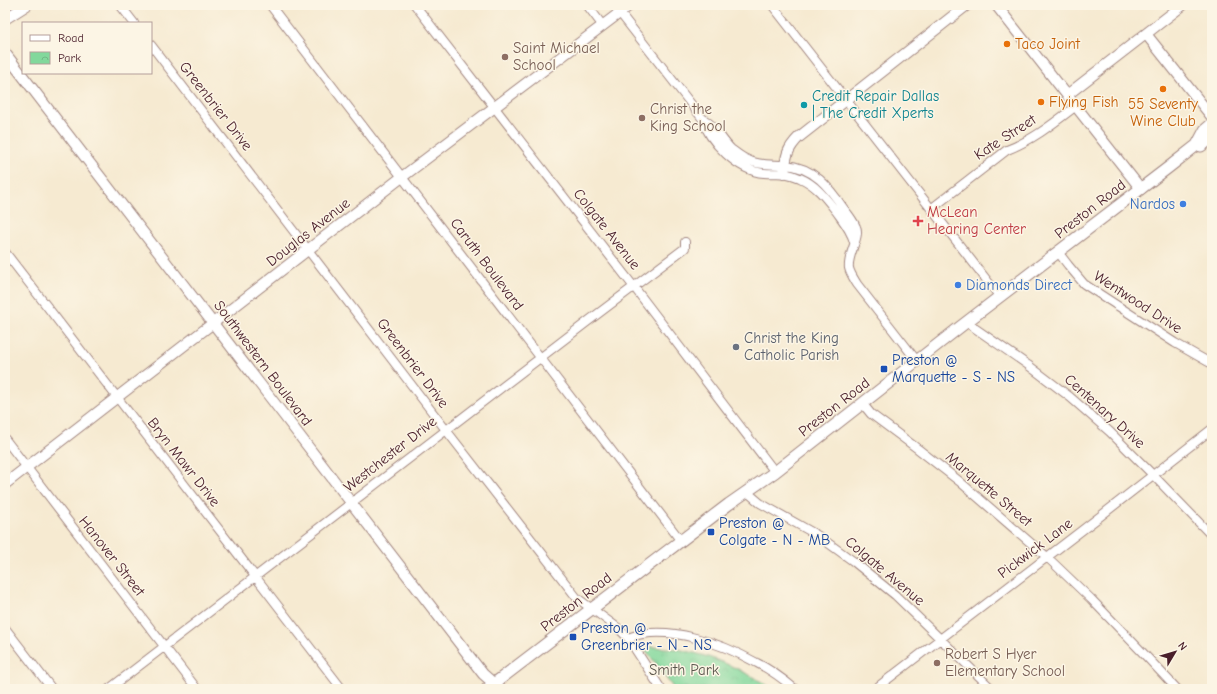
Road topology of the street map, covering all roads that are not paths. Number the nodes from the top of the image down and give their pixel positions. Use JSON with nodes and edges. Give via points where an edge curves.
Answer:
{"nodes":[{"id":1,"x":27,"y":5,"type":"edge"},
{"id":2,"x":120,"y":5,"type":"edge"},
{"id":3,"x":270,"y":5,"type":"edge"},
{"id":4,"x":415,"y":5,"type":"edge"},
{"id":5,"x":587,"y":5,"type":"edge"},
{"id":6,"x":630,"y":5,"type":"edge"},
{"id":7,"x":772,"y":5,"type":"edge"},
{"id":8,"x":967,"y":5,"type":"edge"},
{"id":9,"x":996,"y":5,"type":"edge"},
{"id":10,"x":1183,"y":5,"type":"edge"},
{"id":11,"x":620,"y":13,"type":"junction"},
{"id":12,"x":5,"y":19,"type":"edge"},
{"id":13,"x":133,"y":22,"type":"edge"},
{"id":14,"x":603,"y":26,"type":"junction"},
{"id":15,"x":1146,"y":34,"type":"junction"},
{"id":16,"x":152,"y":46,"type":"edge"},
{"id":17,"x":5,"y":53,"type":"edge"},
{"id":18,"x":1067,"y":95,"type":"junction"},
{"id":19,"x":846,"y":100,"type":"junction"},
{"id":20,"x":1076,"y":106,"type":"junction"},
{"id":21,"x":495,"y":108,"type":"junction"},
{"id":22,"x":1209,"y":114,"type":"edge"},
{"id":23,"x":1206,"y":136,"type":"edge"},
{"id":24,"x":784,"y":169,"type":"junction"},
{"id":25,"x":814,"y":175,"type":"junction"},
{"id":26,"x":402,"y":177,"type":"junction"},
{"id":27,"x":809,"y":182,"type":"junction"},
{"id":28,"x":1141,"y":189,"type":"junction"},
{"id":29,"x":931,"y":209,"type":"junction"},
{"id":30,"x":685,"y":242,"type":"dead end"},
{"id":31,"x":854,"y":242,"type":"junction"},
{"id":32,"x":309,"y":250,"type":"junction"},
{"id":33,"x":5,"y":252,"type":"edge"},
{"id":34,"x":1058,"y":252,"type":"junction"},
{"id":35,"x":634,"y":287,"type":"junction"},
{"id":36,"x":1000,"y":297,"type":"junction"},
{"id":37,"x":966,"y":322,"type":"junction"},
{"id":38,"x":214,"y":324,"type":"junction"},
{"id":39,"x":540,"y":358,"type":"junction"},
{"id":40,"x":917,"y":361,"type":"junction"},
{"id":41,"x":1212,"y":364,"type":"edge"},
{"id":42,"x":117,"y":398,"type":"junction"},
{"id":43,"x":862,"y":404,"type":"junction"},
{"id":44,"x":1212,"y":429,"type":"edge"},
{"id":45,"x":446,"y":430,"type":"junction"},
{"id":46,"x":5,"y":440,"type":"edge"},
{"id":47,"x":27,"y":468,"type":"junction"},
{"id":48,"x":775,"y":472,"type":"junction"},
{"id":49,"x":1153,"y":475,"type":"junction"},
{"id":50,"x":5,"y":484,"type":"edge"},
{"id":51,"x":746,"y":491,"type":"junction"},
{"id":52,"x":352,"y":503,"type":"junction"},
{"id":53,"x":1212,"y":536,"type":"edge"},
{"id":54,"x":681,"y":541,"type":"junction"},
{"id":55,"x":1046,"y":557,"type":"junction"},
{"id":56,"x":255,"y":577,"type":"junction"},
{"id":57,"x":591,"y":609,"type":"junction"},
{"id":58,"x":5,"y":628,"type":"edge"},
{"id":59,"x":628,"y":638,"type":"junction"},
{"id":60,"x":941,"y":639,"type":"junction"},
{"id":61,"x":165,"y":646,"type":"junction"},
{"id":62,"x":494,"y":687,"type":"edge"},
{"id":63,"x":52,"y":689,"type":"edge"},
{"id":64,"x":110,"y":689,"type":"edge"},
{"id":65,"x":197,"y":689,"type":"edge"},
{"id":66,"x":342,"y":689,"type":"edge"},
{"id":67,"x":661,"y":689,"type":"edge"},
{"id":68,"x":795,"y":689,"type":"edge"},
{"id":69,"x":875,"y":689,"type":"edge"},
{"id":70,"x":992,"y":689,"type":"edge"},
{"id":71,"x":1177,"y":689,"type":"edge"}],
"edges":[{"from":1,"to":12,"type":"street"},
{"from":2,"to":13,"type":"street"},
{"from":3,"to":26,"type":"street","name":"Caruth Boulevard"},
{"from":4,"to":21,"type":"street","name":"Colgate Avenue"},
{"from":5,"to":14,"type":"street"},
{"from":6,"to":11,"type":"street","name":"Douglas Avenue"},
{"from":7,"to":19,"type":"street"},
{"from":8,"to":19,"type":"street"},
{"from":9,"to":18,"type":"street"},
{"from":10,"to":15,"type":"street"},
{"from":11,"to":14,"type":"street","name":"Douglas Avenue"},
{"from":11,"to":24,"type":"street","via":[[702,118],[705,128],[725,154],[734,161],[763,173]]},
{"from":14,"to":21,"type":"street","name":"Douglas Avenue"},
{"from":15,"to":18,"type":"street"},
{"from":15,"to":22,"type":"street"},
{"from":16,"to":32,"type":"street","name":"Greenbrier Drive"},
{"from":17,"to":38,"type":"street","name":"Southwestern Boulevard"},
{"from":18,"to":20,"type":"street"},
{"from":19,"to":24,"type":"street","via":[[790,145]]},
{"from":19,"to":29,"type":"street"},
{"from":20,"to":28,"type":"street"},
{"from":20,"to":29,"type":"street","name":"Kate Street","via":[[1031,139],[1007,150]]},
{"from":21,"to":26,"type":"street","name":"Douglas Avenue"},
{"from":21,"to":35,"type":"street","name":"Colgate Avenue"},
{"from":22,"to":23,"type":"street"},
{"from":23,"to":28,"type":"main road","name":"Preston Road"},
{"from":24,"to":25,"type":"street","via":[[799,168]]},
{"from":24,"to":27,"type":"street"},
{"from":25,"to":27,"type":"street"},
{"from":25,"to":31,"type":"street","via":[[824,182],[838,199],[857,228],[858,235]]},
{"from":26,"to":32,"type":"street","name":"Douglas Avenue"},
{"from":26,"to":39,"type":"street","name":"Caruth Boulevard"},
{"from":27,"to":31,"type":"street","via":[[823,193],[849,229]]},
{"from":28,"to":34,"type":"main road","name":"Preston Road"},
{"from":29,"to":36,"type":"street"},
{"from":30,"to":35,"type":"street","name":"Westchester Drive","via":[[685,248]]},
{"from":31,"to":40,"type":"street","via":[[849,267],[857,284]]},
{"from":32,"to":38,"type":"street","name":"Douglas Avenue"},
{"from":32,"to":45,"type":"street","name":"Greenbrier Drive"},
{"from":33,"to":42,"type":"street","name":"Bryn Mawr Drive"},
{"from":34,"to":36,"type":"main road","name":"Preston Road"},
{"from":34,"to":41,"type":"street","name":"Wentwood Drive","via":[[1084,284]]},
{"from":35,"to":39,"type":"street","name":"Westchester Drive"},
{"from":35,"to":48,"type":"street","name":"Colgate Avenue"},
{"from":36,"to":37,"type":"main road","name":"Preston Road"},
{"from":37,"to":40,"type":"main road","name":"Preston Road"},
{"from":37,"to":49,"type":"street","name":"Centenary Drive","via":[[1070,397]]},
{"from":38,"to":42,"type":"street","name":"Douglas Avenue"},
{"from":38,"to":52,"type":"street","name":"Southwestern Boulevard"},
{"from":39,"to":45,"type":"street","name":"Westchester Drive"},
{"from":39,"to":54,"type":"street","name":"Caruth Boulevard"},
{"from":40,"to":43,"type":"main road","name":"Preston Road"},
{"from":42,"to":47,"type":"street","name":"Douglas Avenue"},
{"from":42,"to":56,"type":"street","name":"Bryn Mawr Drive"},
{"from":43,"to":48,"type":"main road","name":"Preston Road"},
{"from":43,"to":55,"type":"street","name":"Marquette Street","via":[[871,414],[959,481]]},
{"from":44,"to":49,"type":"street","name":"Pickwick Lane"},
{"from":45,"to":52,"type":"street","name":"Westchester Drive"},
{"from":45,"to":57,"type":"street","name":"Greenbrier Drive","via":[[577,598]]},
{"from":46,"to":47,"type":"street","name":"Hanover Street"},
{"from":47,"to":50,"type":"street","name":"Douglas Avenue"},
{"from":47,"to":61,"type":"street","name":"Hanover Street"},
{"from":48,"to":51,"type":"main road","name":"Preston Road"},
{"from":49,"to":53,"type":"street","name":"Centenary Drive"},
{"from":49,"to":55,"type":"street","name":"Pickwick Lane"},
{"from":51,"to":54,"type":"main road","name":"Preston Road"},
{"from":51,"to":60,"type":"street","name":"Colgate Avenue","via":[[760,503],[817,535],[853,561],[895,595]]},
{"from":52,"to":56,"type":"street","name":"Westchester Drive"},
{"from":52,"to":62,"type":"street","name":"Southwestern Boulevard"},
{"from":54,"to":57,"type":"main road","name":"Preston Road"},
{"from":55,"to":60,"type":"street","name":"Pickwick Lane"},
{"from":55,"to":71,"type":"street","name":"Marquette Street","via":[[1091,599]]},
{"from":56,"to":61,"type":"street","name":"Westchester Drive"},
{"from":56,"to":66,"type":"street","name":"Bryn Mawr Drive"},
{"from":57,"to":59,"type":"street","name":"Greenbrier Drive"},
{"from":57,"to":62,"type":"main road","name":"Preston Road"},
{"from":58,"to":63,"type":"street"},
{"from":59,"to":67,"type":"street","name":"Greenbrier Drive"},
{"from":59,"to":68,"type":"street","via":[[649,633],[668,633],[712,643],[758,663]]},
{"from":60,"to":69,"type":"street","name":"Pickwick Lane"},
{"from":60,"to":70,"type":"street","name":"Colgate Avenue"},
{"from":61,"to":64,"type":"street","name":"Westchester Drive"},
{"from":61,"to":65,"type":"street","name":"Hanover Street"}]}
